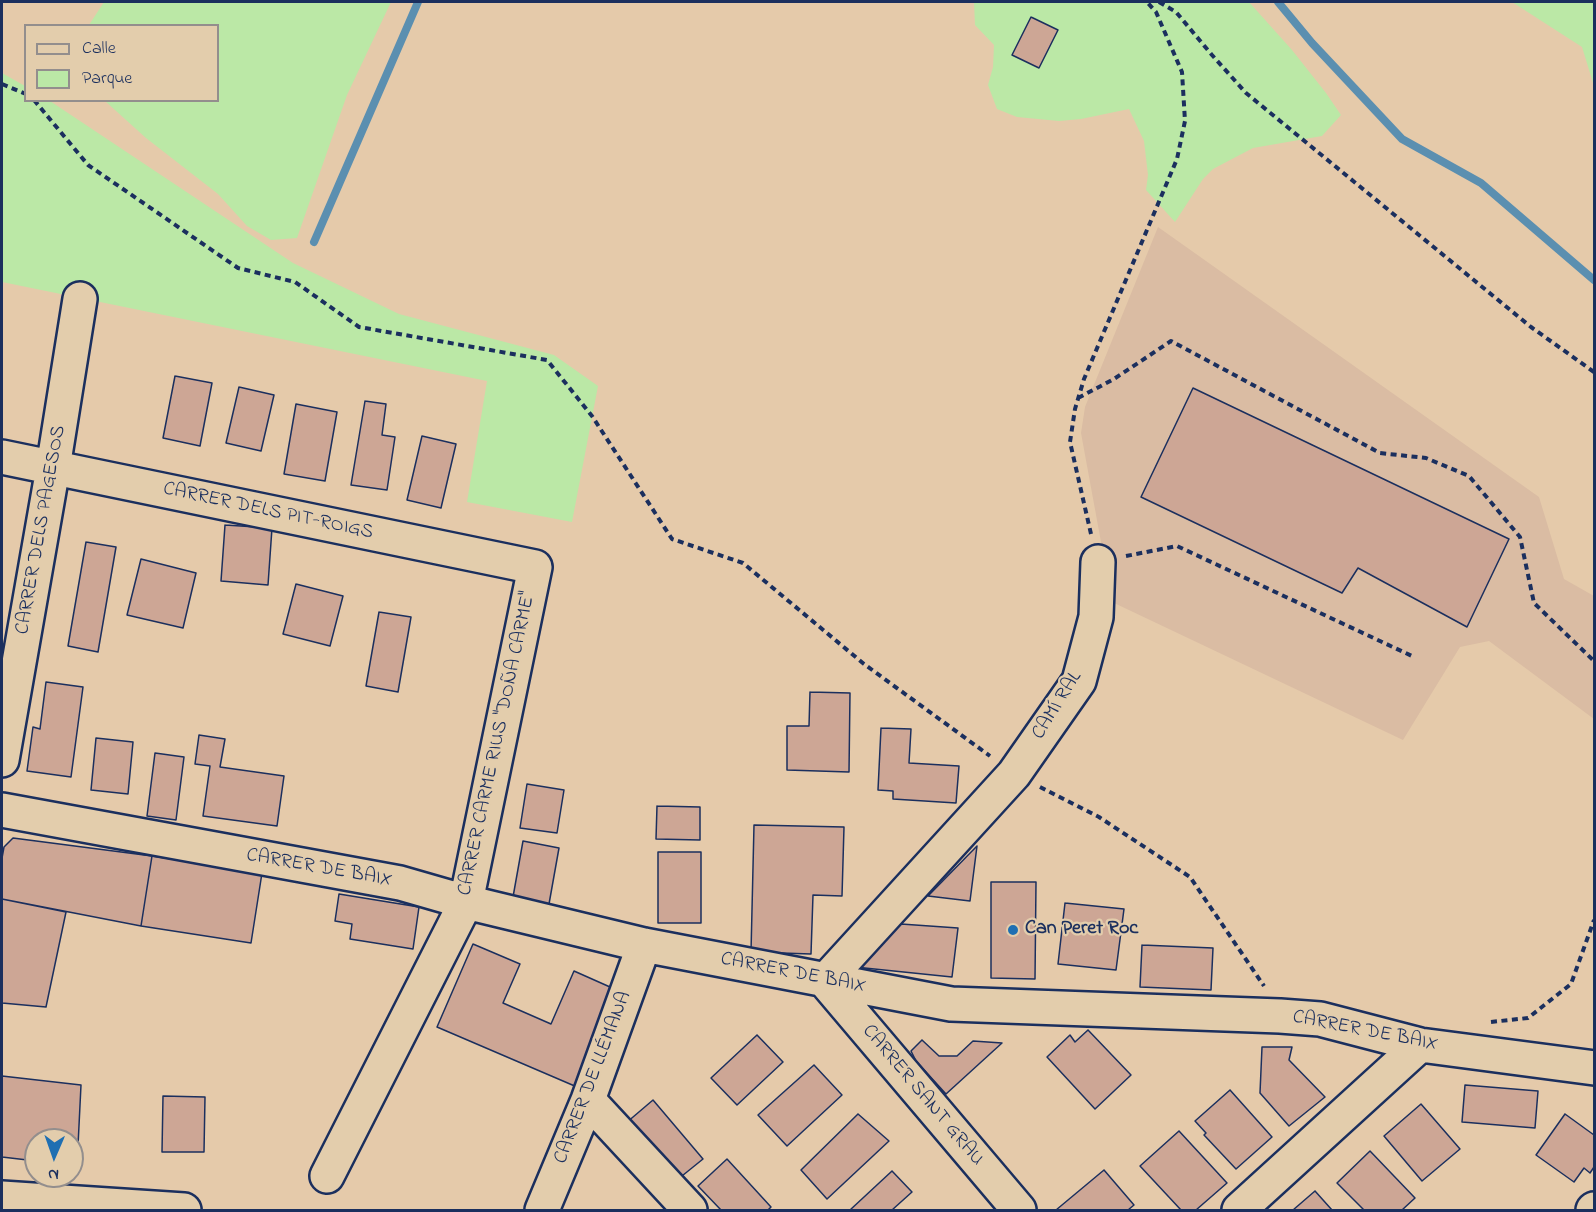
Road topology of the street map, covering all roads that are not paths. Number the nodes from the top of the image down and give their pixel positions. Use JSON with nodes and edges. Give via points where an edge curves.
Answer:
{"nodes":[{"id":1,"x":80,"y":299,"type":"dead end"},
{"id":2,"x":2,"y":457,"type":"edge"},
{"id":3,"x":53,"y":468,"type":"junction"},
{"id":4,"x":1098,"y":562,"type":"road end"},
{"id":5,"x":535,"y":567,"type":"joint"},
{"id":6,"x":2,"y":760,"type":"edge"},
{"id":7,"x":2,"y":810,"type":"edge"},
{"id":8,"x":466,"y":902,"type":"junction"},
{"id":9,"x":644,"y":945,"type":"junction"},
{"id":10,"x":825,"y":981,"type":"junction"},
{"id":11,"x":1420,"y":1045,"type":"junction"},
{"id":12,"x":1594,"y":1068,"type":"edge"},
{"id":13,"x":588,"y":1100,"type":"junction"},
{"id":14,"x":327,"y":1176,"type":"dead end"},
{"id":15,"x":2,"y":1197,"type":"edge"},
{"id":16,"x":184,"y":1210,"type":"edge"},
{"id":17,"x":542,"y":1210,"type":"edge"},
{"id":18,"x":690,"y":1210,"type":"edge"},
{"id":19,"x":1019,"y":1210,"type":"edge"},
{"id":20,"x":1239,"y":1210,"type":"edge"}],
"edges":[{"from":1,"to":3,"type":"street","name":"CARRER DELS PAGESOS"},
{"from":2,"to":3,"type":"street","name":"CARRER DELS PIT-ROIGS"},
{"from":3,"to":5,"type":"street","name":"CARRER DELS PIT-ROIGS"},
{"from":3,"to":6,"type":"street","name":"CARRER DELS PAGESOS"},
{"from":4,"to":10,"type":"street","name":"CAMÍ RAL","via":[[1096,617],[1079,681],[1014,774]]},
{"from":5,"to":8,"type":"street","name":"CARRER CARME RIUS \"DOÑA CARME\""},
{"from":7,"to":8,"type":"street","name":"CARRER DE BAIX","via":[[400,884]]},
{"from":8,"to":9,"type":"street","name":"CARRER DE BAIX"},
{"from":8,"to":14,"type":"street","name":"CARRER CARME RIUS \"DOÑA CARME\""},
{"from":9,"to":10,"type":"street","name":"CARRER DE BAIX"},
{"from":9,"to":13,"type":"street","name":"CARRER DE LLÉMANA"},
{"from":10,"to":11,"type":"street","name":"CARRER DE BAIX","via":[[951,1004],[1320,1019]]},
{"from":10,"to":19,"type":"street","name":"CARRER SANT GRAU"},
{"from":11,"to":12,"type":"street","name":"CARRER DE BAIX"},
{"from":11,"to":20,"type":"street"},
{"from":13,"to":17,"type":"street","name":"CARRER DE LLÉMANA"},
{"from":13,"to":18,"type":"street"},
{"from":15,"to":16,"type":"street"}]}
